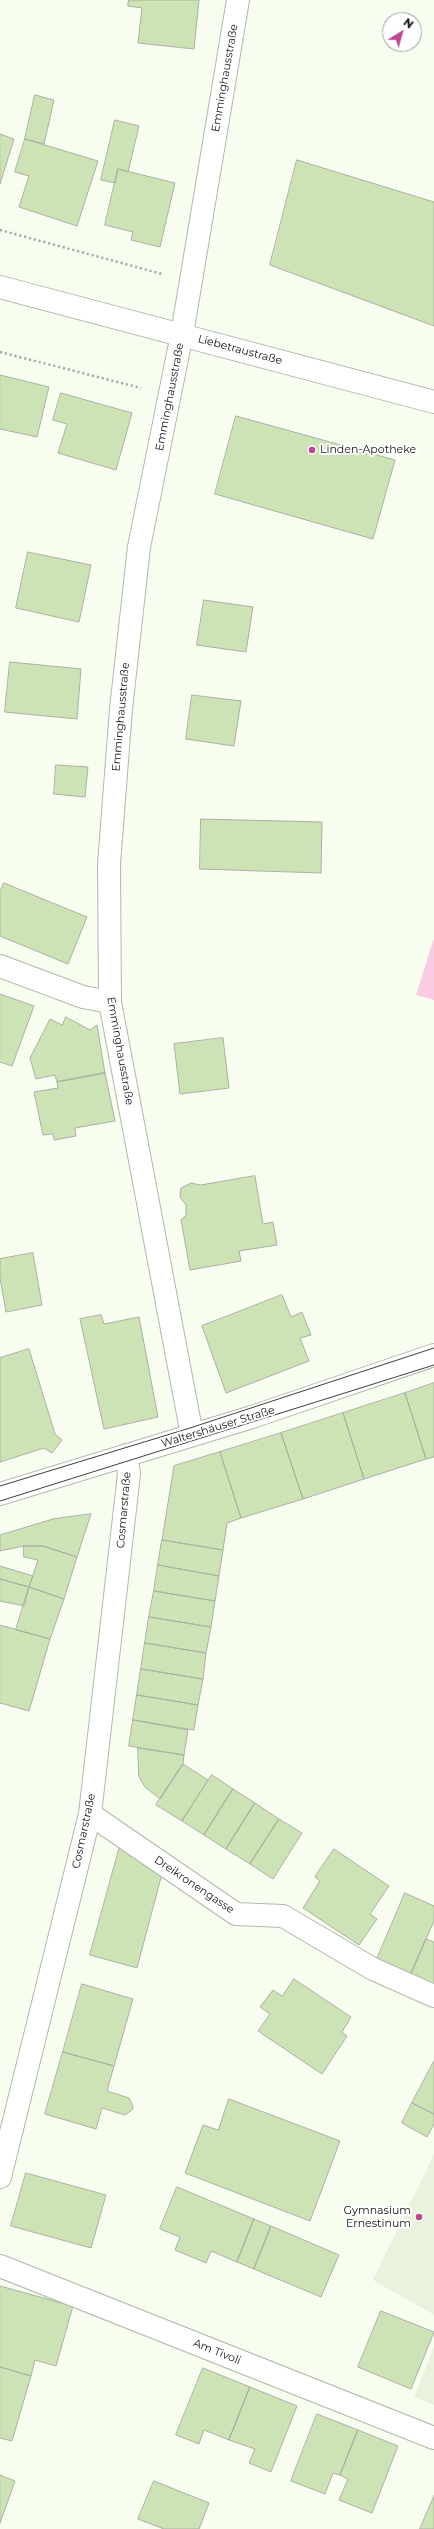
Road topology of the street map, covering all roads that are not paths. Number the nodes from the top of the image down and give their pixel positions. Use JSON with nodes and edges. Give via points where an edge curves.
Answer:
{"nodes":[{"id":1,"x":238,"y":0,"type":"edge"},
{"id":2,"x":0,"y":287,"type":"edge"},
{"id":3,"x":182,"y":334,"type":"junction"},
{"id":4,"x":434,"y":402,"type":"edge"},
{"id":5,"x":0,"y":966,"type":"edge"},
{"id":6,"x":110,"y":1002,"type":"junction"},
{"id":7,"x":434,"y":1355,"type":"edge"},
{"id":8,"x":192,"y":1435,"type":"junction"},
{"id":9,"x":126,"y":1454,"type":"junction"},
{"id":10,"x":0,"y":1494,"type":"edge"},
{"id":11,"x":90,"y":1814,"type":"junction"},
{"id":12,"x":434,"y":1996,"type":"edge"},
{"id":13,"x":0,"y":2177,"type":"edge"},
{"id":14,"x":0,"y":2266,"type":"edge"},
{"id":15,"x":434,"y":2438,"type":"edge"}],
"edges":[{"from":1,"to":3,"type":"street","name":"Emminghausstraße"},
{"from":2,"to":3,"type":"street","name":"Liebetraustraße"},
{"from":3,"to":4,"type":"street","name":"Liebetraustraße"},
{"from":3,"to":6,"type":"street","name":"Emminghausstraße","via":[[139,546],[121,709],[108,864]]},
{"from":5,"to":6,"type":"street","via":[[82,997]]},
{"from":6,"to":8,"type":"street","name":"Emminghausstraße"},
{"from":7,"to":8,"type":"street","name":"Waltershäuser Straße"},
{"from":8,"to":9,"type":"street","name":"Waltershäuser Straße"},
{"from":9,"to":10,"type":"street","name":"Waltershäuser Straße"},
{"from":9,"to":11,"type":"street","name":"Cosmarstraße","via":[[129,1474]]},
{"from":11,"to":12,"type":"street","name":"Dreikronengasse","via":[[236,1914],[283,1916],[373,1969]]},
{"from":11,"to":13,"type":"street","name":"Cosmarstraße"},
{"from":14,"to":15,"type":"street","name":"Am Tivoli"}]}
